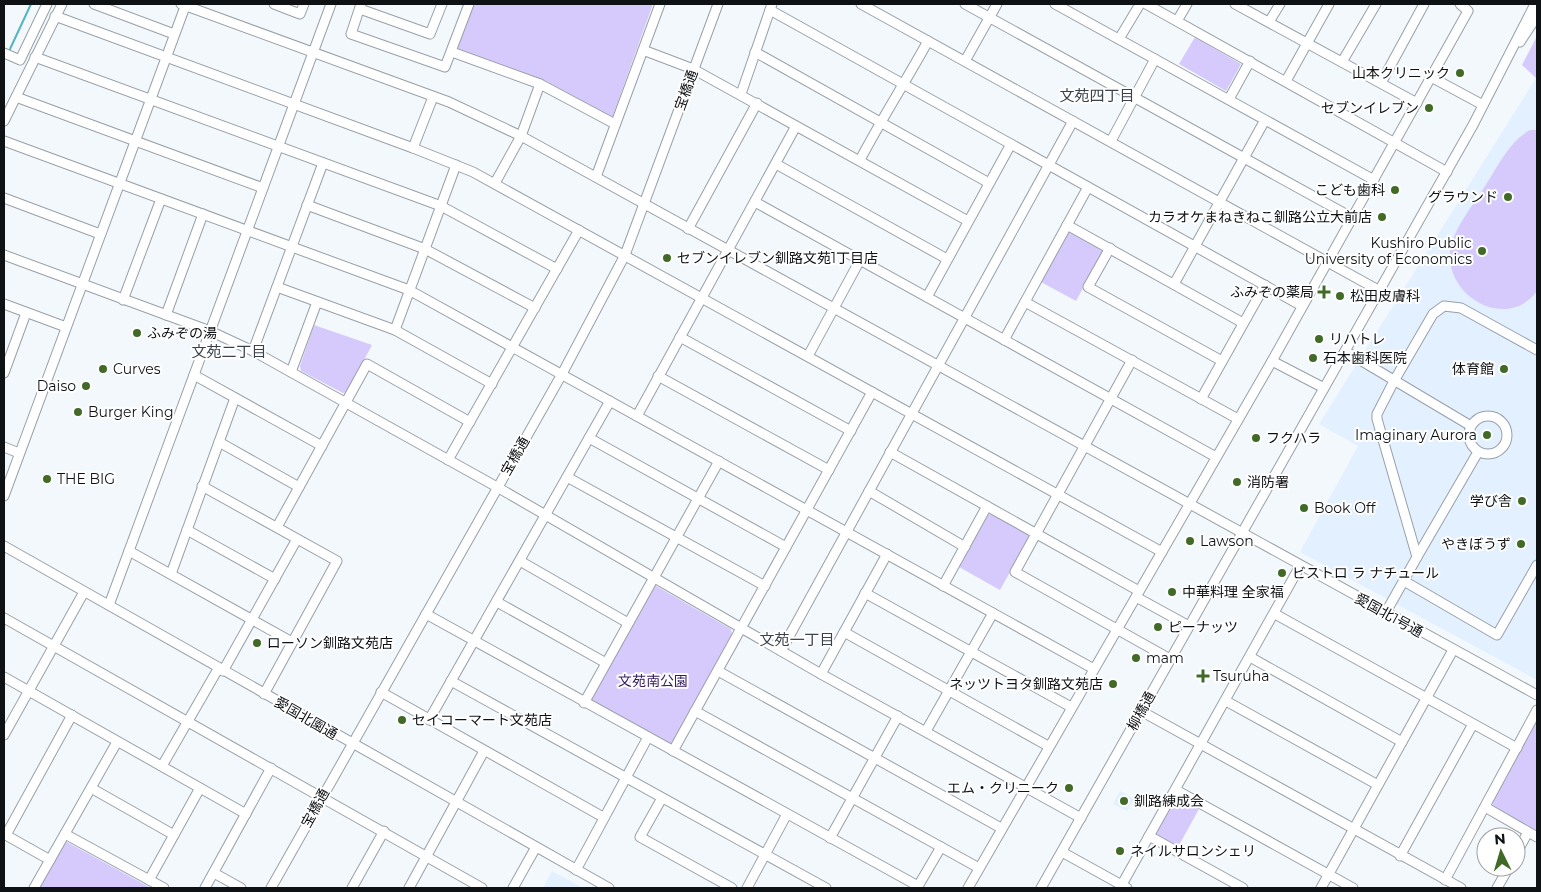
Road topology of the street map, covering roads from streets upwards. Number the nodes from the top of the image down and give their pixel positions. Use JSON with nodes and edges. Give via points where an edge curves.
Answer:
{"nodes":[{"id":1,"x":48,"y":4,"type":"edge"},
{"id":2,"x":62,"y":4,"type":"edge"},
{"id":3,"x":94,"y":4,"type":"edge"},
{"id":4,"x":184,"y":4,"type":"edge"},
{"id":5,"x":274,"y":4,"type":"edge"},
{"id":6,"x":304,"y":4,"type":"edge"},
{"id":7,"x":332,"y":4,"type":"edge"},
{"id":8,"x":442,"y":4,"type":"edge"},
{"id":9,"x":469,"y":4,"type":"edge"},
{"id":10,"x":660,"y":4,"type":"edge"},
{"id":11,"x":718,"y":4,"type":"edge"},
{"id":12,"x":860,"y":4,"type":"edge"},
{"id":13,"x":965,"y":4,"type":"edge"},
{"id":14,"x":997,"y":4,"type":"edge"},
{"id":15,"x":1055,"y":4,"type":"edge"},
{"id":16,"x":1140,"y":4,"type":"edge"},
{"id":17,"x":1146,"y":4,"type":"edge"},
{"id":18,"x":1186,"y":4,"type":"edge"},
{"id":19,"x":1236,"y":4,"type":"edge"},
{"id":20,"x":1280,"y":4,"type":"edge"},
{"id":21,"x":1329,"y":4,"type":"edge"},
{"id":22,"x":1376,"y":4,"type":"edge"},
{"id":23,"x":1424,"y":4,"type":"edge"},
{"id":24,"x":1460,"y":4,"type":"edge"},
{"id":25,"x":1535,"y":4,"type":"edge"},
{"id":26,"x":360,"y":6,"type":"edge"},
{"id":27,"x":771,"y":7,"type":"edge"},
{"id":28,"x":55,"y":16,"type":"junction"},
{"id":29,"x":1537,"y":16,"type":"edge"},
{"id":30,"x":989,"y":17,"type":"junction"},
{"id":31,"x":1177,"y":21,"type":"junction"},
{"id":32,"x":1269,"y":22,"type":"junction"},
{"id":33,"x":174,"y":34,"type":"junction"},
{"id":34,"x":1119,"y":39,"type":"junction"},
{"id":35,"x":928,"y":41,"type":"junction"},
{"id":36,"x":1307,"y":43,"type":"junction"},
{"id":37,"x":643,"y":50,"type":"junction"},
{"id":38,"x":452,"y":52,"type":"junction"},
{"id":39,"x":755,"y":52,"type":"junction"},
{"id":40,"x":4,"y":53,"type":"edge"},
{"id":41,"x":313,"y":53,"type":"junction"},
{"id":42,"x":35,"y":57,"type":"junction"},
{"id":43,"x":166,"y":58,"type":"junction"},
{"id":44,"x":1155,"y":59,"type":"junction"},
{"id":45,"x":1250,"y":61,"type":"junction"},
{"id":46,"x":965,"y":62,"type":"junction"},
{"id":47,"x":1342,"y":62,"type":"junction"},
{"id":48,"x":1505,"y":65,"type":"junction"},
{"id":49,"x":693,"y":69,"type":"junction"},
{"id":50,"x":1431,"y":77,"type":"junction"},
{"id":51,"x":1286,"y":81,"type":"junction"},
{"id":52,"x":1381,"y":83,"type":"junction"},
{"id":53,"x":540,"y":84,"type":"junction"},
{"id":54,"x":904,"y":85,"type":"junction"},
{"id":55,"x":740,"y":94,"type":"junction"},
{"id":56,"x":16,"y":97,"type":"junction"},
{"id":57,"x":433,"y":97,"type":"junction"},
{"id":58,"x":1135,"y":97,"type":"junction"},
{"id":59,"x":150,"y":99,"type":"junction"},
{"id":60,"x":1228,"y":99,"type":"junction"},
{"id":61,"x":757,"y":103,"type":"junction"},
{"id":62,"x":1417,"y":103,"type":"junction"},
{"id":63,"x":294,"y":104,"type":"junction"},
{"id":64,"x":1483,"y":105,"type":"junction"},
{"id":65,"x":1265,"y":120,"type":"junction"},
{"id":66,"x":4,"y":121,"type":"edge"},
{"id":67,"x":1073,"y":121,"type":"junction"},
{"id":68,"x":880,"y":122,"type":"junction"},
{"id":69,"x":615,"y":124,"type":"junction"},
{"id":70,"x":796,"y":126,"type":"junction"},
{"id":71,"x":521,"y":136,"type":"junction"},
{"id":72,"x":4,"y":141,"type":"edge"},
{"id":73,"x":135,"y":141,"type":"junction"},
{"id":74,"x":1111,"y":141,"type":"junction"},
{"id":75,"x":1395,"y":141,"type":"junction"},
{"id":76,"x":1011,"y":144,"type":"junction"},
{"id":77,"x":278,"y":147,"type":"junction"},
{"id":78,"x":414,"y":148,"type":"junction"},
{"id":79,"x":1244,"y":158,"type":"junction"},
{"id":80,"x":860,"y":160,"type":"junction"},
{"id":81,"x":323,"y":163,"type":"junction"},
{"id":82,"x":776,"y":164,"type":"junction"},
{"id":83,"x":456,"y":165,"type":"junction"},
{"id":84,"x":1049,"y":165,"type":"junction"},
{"id":85,"x":1447,"y":172,"type":"junction"},
{"id":86,"x":596,"y":177,"type":"junction"},
{"id":87,"x":1374,"y":180,"type":"junction"},
{"id":88,"x":989,"y":183,"type":"junction"},
{"id":89,"x":119,"y":184,"type":"junction"},
{"id":90,"x":495,"y":184,"type":"junction"},
{"id":91,"x":1088,"y":186,"type":"junction"},
{"id":92,"x":263,"y":188,"type":"junction"},
{"id":93,"x":4,"y":198,"type":"edge"},
{"id":94,"x":161,"y":199,"type":"junction"},
{"id":95,"x":755,"y":202,"type":"junction"},
{"id":96,"x":1220,"y":202,"type":"junction"},
{"id":97,"x":644,"y":204,"type":"junction"},
{"id":98,"x":307,"y":205,"type":"junction"},
{"id":99,"x":441,"y":206,"type":"junction"},
{"id":100,"x":203,"y":214,"type":"junction"},
{"id":101,"x":1351,"y":217,"type":"junction"},
{"id":102,"x":968,"y":221,"type":"junction"},
{"id":103,"x":1067,"y":225,"type":"junction"},
{"id":104,"x":688,"y":229,"type":"junction"},
{"id":105,"x":579,"y":230,"type":"junction"},
{"id":106,"x":247,"y":231,"type":"junction"},
{"id":107,"x":100,"y":234,"type":"junction"},
{"id":108,"x":1196,"y":246,"type":"junction"},
{"id":109,"x":292,"y":247,"type":"junction"},
{"id":110,"x":1110,"y":248,"type":"junction"},
{"id":111,"x":425,"y":249,"type":"junction"},
{"id":112,"x":728,"y":251,"type":"junction"},
{"id":113,"x":4,"y":255,"type":"edge"},
{"id":114,"x":625,"y":255,"type":"junction"},
{"id":115,"x":947,"y":259,"type":"junction"},
{"id":116,"x":860,"y":260,"type":"junction"},
{"id":117,"x":1327,"y":261,"type":"junction"},
{"id":118,"x":557,"y":269,"type":"junction"},
{"id":119,"x":1174,"y":284,"type":"junction"},
{"id":120,"x":82,"y":285,"type":"junction"},
{"id":121,"x":1264,"y":285,"type":"junction"},
{"id":122,"x":277,"y":287,"type":"junction"},
{"id":123,"x":409,"y":290,"type":"junction"},
{"id":124,"x":1380,"y":291,"type":"junction"},
{"id":125,"x":927,"y":297,"type":"junction"},
{"id":126,"x":702,"y":298,"type":"junction"},
{"id":127,"x":124,"y":300,"type":"junction"},
{"id":128,"x":317,"y":302,"type":"junction"},
{"id":129,"x":1025,"y":302,"type":"junction"},
{"id":130,"x":4,"y":304,"type":"edge"},
{"id":131,"x":1302,"y":306,"type":"junction"},
{"id":132,"x":535,"y":308,"type":"junction"},
{"id":133,"x":834,"y":309,"type":"junction"},
{"id":134,"x":26,"y":313,"type":"junction"},
{"id":135,"x":166,"y":315,"type":"junction"},
{"id":136,"x":964,"y":319,"type":"junction"},
{"id":137,"x":1243,"y":323,"type":"junction"},
{"id":138,"x":66,"y":327,"type":"junction"},
{"id":139,"x":395,"y":330,"type":"junction"},
{"id":140,"x":210,"y":331,"type":"junction"},
{"id":141,"x":680,"y":337,"type":"junction"},
{"id":142,"x":1004,"y":340,"type":"junction"},
{"id":143,"x":513,"y":347,"type":"junction"},
{"id":144,"x":1537,"y":350,"type":"edge"},
{"id":145,"x":253,"y":351,"type":"junction"},
{"id":146,"x":1345,"y":351,"type":"junction"},
{"id":147,"x":7,"y":353,"type":"edge"},
{"id":148,"x":808,"y":356,"type":"junction"},
{"id":149,"x":1132,"y":360,"type":"junction"},
{"id":150,"x":1222,"y":361,"type":"junction"},
{"id":151,"x":1272,"y":361,"type":"junction"},
{"id":152,"x":938,"y":367,"type":"junction"},
{"id":153,"x":291,"y":372,"type":"junction"},
{"id":154,"x":4,"y":373,"type":"edge"},
{"id":155,"x":562,"y":374,"type":"junction"},
{"id":156,"x":194,"y":375,"type":"junction"},
{"id":157,"x":658,"y":376,"type":"junction"},
{"id":158,"x":1394,"y":381,"type":"junction"},
{"id":159,"x":492,"y":384,"type":"junction"},
{"id":160,"x":1324,"y":388,"type":"junction"},
{"id":161,"x":872,"y":392,"type":"junction"},
{"id":162,"x":235,"y":398,"type":"junction"},
{"id":163,"x":1110,"y":399,"type":"junction"},
{"id":164,"x":1201,"y":399,"type":"junction"},
{"id":165,"x":610,"y":401,"type":"junction"},
{"id":166,"x":346,"y":403,"type":"junction"},
{"id":167,"x":912,"y":413,"type":"junction"},
{"id":168,"x":637,"y":416,"type":"junction"},
{"id":169,"x":1238,"y":419,"type":"junction"},
{"id":170,"x":470,"y":422,"type":"junction"},
{"id":171,"x":1471,"y":426,"type":"junction"},
{"id":172,"x":851,"y":431,"type":"junction"},
{"id":173,"x":589,"y":438,"type":"junction"},
{"id":174,"x":219,"y":442,"type":"junction"},
{"id":175,"x":322,"y":446,"type":"junction"},
{"id":176,"x":4,"y":447,"type":"edge"},
{"id":177,"x":1084,"y":447,"type":"junction"},
{"id":178,"x":890,"y":452,"type":"junction"},
{"id":179,"x":1478,"y":452,"type":"junction"},
{"id":180,"x":19,"y":453,"type":"junction"},
{"id":181,"x":1216,"y":457,"type":"junction"},
{"id":182,"x":448,"y":460,"type":"junction"},
{"id":183,"x":719,"y":461,"type":"junction"},
{"id":184,"x":829,"y":470,"type":"junction"},
{"id":185,"x":568,"y":477,"type":"junction"},
{"id":186,"x":202,"y":486,"type":"junction"},
{"id":187,"x":498,"y":487,"type":"junction"},
{"id":188,"x":299,"y":488,"type":"junction"},
{"id":189,"x":869,"y":491,"type":"junction"},
{"id":190,"x":1058,"y":495,"type":"junction"},
{"id":191,"x":4,"y":496,"type":"edge"},
{"id":192,"x":697,"y":499,"type":"junction"},
{"id":193,"x":1190,"y":504,"type":"junction"},
{"id":194,"x":987,"y":506,"type":"junction"},
{"id":195,"x":807,"y":509,"type":"junction"},
{"id":196,"x":546,"y":515,"type":"junction"},
{"id":197,"x":278,"y":527,"type":"junction"},
{"id":198,"x":187,"y":530,"type":"junction"},
{"id":199,"x":846,"y":532,"type":"junction"},
{"id":200,"x":1242,"y":533,"type":"junction"},
{"id":201,"x":1036,"y":534,"type":"junction"},
{"id":202,"x":676,"y":537,"type":"junction"},
{"id":203,"x":297,"y":539,"type":"junction"},
{"id":204,"x":4,"y":546,"type":"edge"},
{"id":205,"x":786,"y":547,"type":"junction"},
{"id":206,"x":965,"y":547,"type":"junction"},
{"id":207,"x":129,"y":551,"type":"junction"},
{"id":208,"x":1162,"y":552,"type":"junction"},
{"id":209,"x":887,"y":554,"type":"junction"},
{"id":210,"x":1417,"y":558,"type":"junction"},
{"id":211,"x":520,"y":561,"type":"junction"},
{"id":212,"x":1537,"y":565,"type":"edge"},
{"id":213,"x":1300,"y":566,"type":"junction"},
{"id":214,"x":171,"y":574,"type":"junction"},
{"id":215,"x":654,"y":577,"type":"junction"},
{"id":216,"x":275,"y":579,"type":"junction"},
{"id":217,"x":1404,"y":581,"type":"junction"},
{"id":218,"x":765,"y":586,"type":"junction"},
{"id":219,"x":943,"y":586,"type":"junction"},
{"id":220,"x":84,"y":592,"type":"junction"},
{"id":221,"x":866,"y":593,"type":"junction"},
{"id":222,"x":1137,"y":594,"type":"junction"},
{"id":223,"x":497,"y":602,"type":"junction"},
{"id":224,"x":109,"y":605,"type":"junction"},
{"id":225,"x":1386,"y":612,"type":"junction"},
{"id":226,"x":992,"y":613,"type":"junction"},
{"id":227,"x":426,"y":614,"type":"junction"},
{"id":228,"x":1275,"y":614,"type":"junction"},
{"id":229,"x":4,"y":618,"type":"edge"},
{"id":230,"x":252,"y":619,"type":"junction"},
{"id":231,"x":628,"y":623,"type":"junction"},
{"id":232,"x":1189,"y":626,"type":"junction"},
{"id":233,"x":741,"y":628,"type":"junction"},
{"id":234,"x":1116,"y":630,"type":"junction"},
{"id":235,"x":844,"y":632,"type":"junction"},
{"id":236,"x":474,"y":641,"type":"junction"},
{"id":237,"x":292,"y":642,"type":"junction"},
{"id":238,"x":54,"y":646,"type":"junction"},
{"id":239,"x":781,"y":650,"type":"junction"},
{"id":240,"x":1453,"y":650,"type":"junction"},
{"id":241,"x":971,"y":651,"type":"junction"},
{"id":242,"x":1250,"y":657,"type":"junction"},
{"id":243,"x":1170,"y":659,"type":"junction"},
{"id":244,"x":606,"y":663,"type":"junction"},
{"id":245,"x":1094,"y":669,"type":"junction"},
{"id":246,"x":220,"y":670,"type":"junction"},
{"id":247,"x":718,"y":671,"type":"junction"},
{"id":248,"x":822,"y":674,"type":"junction"},
{"id":249,"x":4,"y":677,"type":"edge"},
{"id":250,"x":452,"y":681,"type":"junction"},
{"id":251,"x":949,"y":690,"type":"junction"},
{"id":252,"x":29,"y":691,"type":"junction"},
{"id":253,"x":381,"y":692,"type":"junction"},
{"id":254,"x":264,"y":694,"type":"junction"},
{"id":255,"x":1537,"y":695,"type":"edge"},
{"id":256,"x":1426,"y":698,"type":"junction"},
{"id":257,"x":1226,"y":701,"type":"junction"},
{"id":258,"x":584,"y":703,"type":"junction"},
{"id":259,"x":1071,"y":707,"type":"junction"},
{"id":260,"x":1537,"y":710,"type":"edge"},
{"id":261,"x":695,"y":711,"type":"junction"},
{"id":262,"x":1141,"y":711,"type":"junction"},
{"id":263,"x":72,"y":715,"type":"junction"},
{"id":264,"x":898,"y":716,"type":"junction"},
{"id":265,"x":188,"y":720,"type":"junction"},
{"id":266,"x":430,"y":720,"type":"junction"},
{"id":267,"x":1473,"y":724,"type":"junction"},
{"id":268,"x":926,"y":731,"type":"junction"},
{"id":269,"x":4,"y":735,"type":"edge"},
{"id":270,"x":648,"y":737,"type":"junction"},
{"id":271,"x":117,"y":742,"type":"junction"},
{"id":272,"x":1402,"y":742,"type":"junction"},
{"id":273,"x":351,"y":744,"type":"junction"},
{"id":274,"x":1201,"y":745,"type":"junction"},
{"id":275,"x":1048,"y":746,"type":"junction"},
{"id":276,"x":1518,"y":748,"type":"junction"},
{"id":277,"x":484,"y":751,"type":"junction"},
{"id":278,"x":673,"y":751,"type":"junction"},
{"id":279,"x":874,"y":758,"type":"junction"},
{"id":280,"x":162,"y":766,"type":"junction"},
{"id":281,"x":271,"y":768,"type":"junction"},
{"id":282,"x":626,"y":777,"type":"junction"},
{"id":283,"x":1378,"y":785,"type":"junction"},
{"id":284,"x":1026,"y":786,"type":"junction"},
{"id":285,"x":91,"y":788,"type":"junction"},
{"id":286,"x":200,"y":788,"type":"junction"},
{"id":287,"x":1176,"y":790,"type":"junction"},
{"id":288,"x":322,"y":797,"type":"junction"},
{"id":289,"x":662,"y":798,"type":"junction"},
{"id":290,"x":852,"y":798,"type":"junction"},
{"id":291,"x":457,"y":802,"type":"junction"},
{"id":292,"x":1485,"y":807,"type":"junction"},
{"id":293,"x":246,"y":814,"type":"junction"},
{"id":294,"x":787,"y":814,"type":"junction"},
{"id":295,"x":603,"y":816,"type":"junction"},
{"id":296,"x":1081,"y":818,"type":"junction"},
{"id":297,"x":1001,"y":828,"type":"junction"},
{"id":298,"x":1354,"y":829,"type":"junction"},
{"id":299,"x":384,"y":831,"type":"junction"},
{"id":300,"x":1528,"y":832,"type":"junction"},
{"id":301,"x":5,"y":834,"type":"edge"},
{"id":302,"x":65,"y":834,"type":"junction"},
{"id":303,"x":174,"y":835,"type":"junction"},
{"id":304,"x":1149,"y":836,"type":"junction"},
{"id":305,"x":1526,"y":836,"type":"edge"},
{"id":306,"x":1537,"y":837,"type":"edge"},
{"id":307,"x":830,"y":838,"type":"junction"},
{"id":308,"x":536,"y":847,"type":"junction"},
{"id":309,"x":941,"y":847,"type":"junction"},
{"id":310,"x":1062,"y":852,"type":"junction"},
{"id":311,"x":766,"y":855,"type":"junction"},
{"id":312,"x":427,"y":856,"type":"junction"},
{"id":313,"x":1400,"y":856,"type":"junction"},
{"id":314,"x":50,"y":860,"type":"junction"},
{"id":315,"x":979,"y":868,"type":"junction"},
{"id":316,"x":576,"y":870,"type":"junction"},
{"id":317,"x":214,"y":873,"type":"junction"},
{"id":318,"x":1328,"y":874,"type":"junction"},
{"id":319,"x":1503,"y":877,"type":"edge"},
{"id":320,"x":149,"y":880,"type":"junction"},
{"id":321,"x":1445,"y":880,"type":"junction"},
{"id":322,"x":466,"y":884,"type":"edge"},
{"id":323,"x":918,"y":887,"type":"edge"},
{"id":324,"x":1123,"y":887,"type":"edge"},
{"id":325,"x":34,"y":888,"type":"edge"},
{"id":326,"x":164,"y":888,"type":"edge"},
{"id":327,"x":205,"y":888,"type":"edge"},
{"id":328,"x":241,"y":888,"type":"edge"},
{"id":329,"x":270,"y":888,"type":"edge"},
{"id":330,"x":352,"y":888,"type":"edge"},
{"id":331,"x":408,"y":888,"type":"edge"},
{"id":332,"x":482,"y":888,"type":"edge"},
{"id":333,"x":513,"y":888,"type":"edge"},
{"id":334,"x":609,"y":888,"type":"edge"},
{"id":335,"x":732,"y":888,"type":"edge"},
{"id":336,"x":747,"y":888,"type":"edge"},
{"id":337,"x":826,"y":888,"type":"edge"},
{"id":338,"x":968,"y":888,"type":"edge"},
{"id":339,"x":1041,"y":888,"type":"edge"},
{"id":340,"x":1243,"y":888,"type":"edge"},
{"id":341,"x":1321,"y":888,"type":"edge"},
{"id":342,"x":1353,"y":888,"type":"edge"},
{"id":343,"x":1461,"y":888,"type":"edge"},
{"id":344,"x":1497,"y":888,"type":"edge"}],
"edges":[{"from":1,"to":40,"type":"street","via":[[20,60]]},
{"from":2,"to":28,"type":"street"},
{"from":3,"to":33,"type":"street"},
{"from":4,"to":33,"type":"street"},
{"from":4,"to":41,"type":"street","name":"愛国北1号通"},
{"from":5,"to":6,"type":"street","via":[[300,14]]},
{"from":7,"to":41,"type":"street"},
{"from":8,"to":26,"type":"street","via":[[430,34]]},
{"from":9,"to":38,"type":"street"},
{"from":10,"to":37,"type":"street"},
{"from":11,"to":49,"type":"street","name":"宝橋通"},
{"from":12,"to":35,"type":"street"},
{"from":13,"to":30,"type":"street"},
{"from":14,"to":30,"type":"street"},
{"from":15,"to":34,"type":"street"},
{"from":16,"to":34,"type":"street"},
{"from":17,"to":31,"type":"street"},
{"from":18,"to":31,"type":"street"},
{"from":19,"to":32,"type":"street"},
{"from":20,"to":32,"type":"street"},
{"from":21,"to":36,"type":"street"},
{"from":22,"to":47,"type":"street"},
{"from":23,"to":52,"type":"street"},
{"from":24,"to":50,"type":"street","via":[[1468,11]]},
{"from":25,"to":48,"type":"street"},
{"from":26,"to":38,"type":"street","via":[[350,34],[445,67]]},
{"from":27,"to":39,"type":"street"},
{"from":27,"to":54,"type":"street"},
{"from":28,"to":42,"type":"street"},
{"from":28,"to":43,"type":"street"},
{"from":29,"to":48,"type":"street"},
{"from":30,"to":46,"type":"street"},
{"from":30,"to":58,"type":"street"},
{"from":31,"to":45,"type":"street"},
{"from":32,"to":36,"type":"street"},
{"from":33,"to":43,"type":"street"},
{"from":34,"to":44,"type":"street"},
{"from":35,"to":46,"type":"street"},
{"from":35,"to":54,"type":"street"},
{"from":36,"to":47,"type":"street"},
{"from":36,"to":51,"type":"street"},
{"from":37,"to":49,"type":"street"},
{"from":37,"to":69,"type":"street"},
{"from":38,"to":53,"type":"street"},
{"from":39,"to":55,"type":"street"},
{"from":39,"to":68,"type":"street"},
{"from":41,"to":57,"type":"street","name":"愛国北1号通"},
{"from":41,"to":63,"type":"street"},
{"from":42,"to":56,"type":"street"},
{"from":42,"to":59,"type":"street"},
{"from":43,"to":59,"type":"street"},
{"from":43,"to":63,"type":"street"},
{"from":44,"to":58,"type":"street"},
{"from":44,"to":60,"type":"street"},
{"from":45,"to":51,"type":"street"},
{"from":45,"to":60,"type":"street"},
{"from":46,"to":67,"type":"street"},
{"from":47,"to":52,"type":"street"},
{"from":48,"to":64,"type":"street","name":"柳橋通"},
{"from":49,"to":55,"type":"street"},
{"from":49,"to":97,"type":"street","name":"宝橋通"},
{"from":50,"to":62,"type":"street"},
{"from":50,"to":64,"type":"street"},
{"from":51,"to":75,"type":"street"},
{"from":52,"to":62,"type":"street"},
{"from":53,"to":69,"type":"street"},
{"from":53,"to":71,"type":"street"},
{"from":54,"to":68,"type":"street"},
{"from":54,"to":76,"type":"street"},
{"from":55,"to":61,"type":"street"},
{"from":56,"to":66,"type":"street"},
{"from":56,"to":73,"type":"street"},
{"from":57,"to":71,"type":"street","name":"愛国北1号通"},
{"from":57,"to":78,"type":"street"},
{"from":58,"to":74,"type":"street"},
{"from":58,"to":79,"type":"street"},
{"from":59,"to":73,"type":"street"},
{"from":59,"to":77,"type":"street"},
{"from":60,"to":65,"type":"street"},
{"from":61,"to":70,"type":"street"},
{"from":61,"to":104,"type":"street"},
{"from":62,"to":75,"type":"street"},
{"from":63,"to":77,"type":"street"},
{"from":63,"to":78,"type":"street"},
{"from":64,"to":85,"type":"street","name":"柳橋通"},
{"from":65,"to":79,"type":"street"},
{"from":65,"to":87,"type":"street"},
{"from":67,"to":74,"type":"street"},
{"from":67,"to":84,"type":"street"},
{"from":68,"to":80,"type":"street"},
{"from":68,"to":88,"type":"street"},
{"from":69,"to":86,"type":"street"},
{"from":70,"to":80,"type":"street"},
{"from":70,"to":82,"type":"street"},
{"from":71,"to":86,"type":"street","name":"愛国北1号通"},
{"from":71,"to":90,"type":"street"},
{"from":72,"to":89,"type":"street"},
{"from":73,"to":89,"type":"street"},
{"from":73,"to":92,"type":"street"},
{"from":74,"to":96,"type":"street"},
{"from":75,"to":85,"type":"street"},
{"from":75,"to":87,"type":"street"},
{"from":76,"to":84,"type":"street"},
{"from":76,"to":88,"type":"street"},
{"from":77,"to":81,"type":"street"},
{"from":77,"to":92,"type":"street"},
{"from":78,"to":83,"type":"street"},
{"from":79,"to":96,"type":"street"},
{"from":79,"to":101,"type":"street"},
{"from":80,"to":102,"type":"street"},
{"from":81,"to":98,"type":"street"},
{"from":81,"to":99,"type":"street"},
{"from":82,"to":95,"type":"street"},
{"from":82,"to":115,"type":"street"},
{"from":83,"to":90,"type":"street"},
{"from":83,"to":99,"type":"street"},
{"from":84,"to":91,"type":"street"},
{"from":84,"to":136,"type":"street"},
{"from":85,"to":124,"type":"street","name":"柳橋通"},
{"from":86,"to":97,"type":"street","name":"愛国北1号通"},
{"from":87,"to":101,"type":"street"},
{"from":88,"to":102,"type":"street"},
{"from":89,"to":94,"type":"street"},
{"from":89,"to":107,"type":"street"},
{"from":90,"to":105,"type":"street"},
{"from":91,"to":103,"type":"street"},
{"from":91,"to":108,"type":"street"},
{"from":92,"to":106,"type":"street"},
{"from":93,"to":107,"type":"street"},
{"from":94,"to":100,"type":"street"},
{"from":94,"to":127,"type":"street"},
{"from":95,"to":112,"type":"street"},
{"from":95,"to":116,"type":"street"},
{"from":96,"to":108,"type":"street"},
{"from":96,"to":117,"type":"street"},
{"from":97,"to":104,"type":"street","name":"愛国北1号通"},
{"from":97,"to":114,"type":"street","name":"宝橋通"},
{"from":98,"to":109,"type":"street"},
{"from":98,"to":111,"type":"street"},
{"from":99,"to":111,"type":"street"},
{"from":99,"to":118,"type":"street"},
{"from":100,"to":106,"type":"street"},
{"from":100,"to":135,"type":"street"},
{"from":101,"to":117,"type":"street"},
{"from":102,"to":115,"type":"street"},
{"from":103,"to":110,"type":"street"},
{"from":103,"to":129,"type":"street"},
{"from":104,"to":112,"type":"street","name":"愛国北1号通"},
{"from":105,"to":114,"type":"street"},
{"from":105,"to":118,"type":"street"},
{"from":106,"to":109,"type":"street"},
{"from":106,"to":140,"type":"street"},
{"from":107,"to":120,"type":"street"},
{"from":108,"to":119,"type":"street"},
{"from":108,"to":121,"type":"street"},
{"from":109,"to":122,"type":"street"},
{"from":109,"to":123,"type":"street"},
{"from":110,"to":119,"type":"street"},
{"from":110,"to":150,"type":"street","via":[[1088,287]]},
{"from":111,"to":123,"type":"street"},
{"from":111,"to":132,"type":"street"},
{"from":112,"to":126,"type":"street"},
{"from":112,"to":133,"type":"street","name":"愛国北1号通"},
{"from":113,"to":120,"type":"street"},
{"from":114,"to":126,"type":"street"},
{"from":114,"to":155,"type":"street","name":"宝橋通"},
{"from":115,"to":125,"type":"street"},
{"from":116,"to":125,"type":"street"},
{"from":116,"to":133,"type":"street"},
{"from":117,"to":124,"type":"street"},
{"from":117,"to":131,"type":"street"},
{"from":118,"to":132,"type":"street"},
{"from":119,"to":137,"type":"street"},
{"from":120,"to":127,"type":"street"},
{"from":120,"to":138,"type":"street"},
{"from":121,"to":131,"type":"street"},
{"from":121,"to":137,"type":"street"},
{"from":122,"to":128,"type":"street"},
{"from":122,"to":145,"type":"street"},
{"from":123,"to":139,"type":"street"},
{"from":123,"to":143,"type":"street"},
{"from":124,"to":146,"type":"street","name":"柳橋通"},
{"from":125,"to":136,"type":"street"},
{"from":126,"to":141,"type":"street"},
{"from":126,"to":148,"type":"street"},
{"from":127,"to":135,"type":"street"},
{"from":128,"to":139,"type":"street"},
{"from":128,"to":153,"type":"street"},
{"from":129,"to":142,"type":"street"},
{"from":129,"to":149,"type":"street"},
{"from":130,"to":134,"type":"street"},
{"from":131,"to":151,"type":"street"},
{"from":132,"to":143,"type":"street"},
{"from":133,"to":148,"type":"street"},
{"from":133,"to":152,"type":"street","name":"愛国北1号通"},
{"from":134,"to":138,"type":"street"},
{"from":134,"to":147,"type":"street"},
{"from":135,"to":140,"type":"street"},
{"from":136,"to":142,"type":"street"},
{"from":136,"to":152,"type":"street"},
{"from":137,"to":150,"type":"street"},
{"from":138,"to":180,"type":"street"},
{"from":139,"to":159,"type":"street"},
{"from":140,"to":145,"type":"street"},
{"from":140,"to":156,"type":"street"},
{"from":141,"to":157,"type":"street"},
{"from":141,"to":172,"type":"street"},
{"from":142,"to":163,"type":"street"},
{"from":143,"to":155,"type":"street"},
{"from":143,"to":159,"type":"street"},
{"from":144,"to":158,"type":"street","via":[[1460,308],[1444,306],[1433,314]]},
{"from":145,"to":153,"type":"street"},
{"from":146,"to":158,"type":"street"},
{"from":146,"to":160,"type":"street","name":"柳橋通"},
{"from":147,"to":154,"type":"street"},
{"from":148,"to":161,"type":"street"},
{"from":149,"to":163,"type":"street"},
{"from":149,"to":164,"type":"street"},
{"from":150,"to":164,"type":"street"},
{"from":151,"to":160,"type":"street"},
{"from":151,"to":169,"type":"street"},
{"from":152,"to":167,"type":"street"},
{"from":152,"to":177,"type":"street","name":"愛国北1号通"},
{"from":153,"to":166,"type":"street"},
{"from":155,"to":165,"type":"street"},
{"from":155,"to":187,"type":"street","name":"宝橋通"},
{"from":156,"to":162,"type":"street"},
{"from":156,"to":207,"type":"street"},
{"from":157,"to":168,"type":"street"},
{"from":157,"to":184,"type":"street"},
{"from":158,"to":171,"type":"street"},
{"from":158,"to":210,"type":"street","via":[[1377,420]]},
{"from":159,"to":170,"type":"street"},
{"from":160,"to":200,"type":"street","name":"柳橋通"},
{"from":161,"to":167,"type":"street"},
{"from":161,"to":172,"type":"street"},
{"from":162,"to":174,"type":"street"},
{"from":162,"to":175,"type":"street"},
{"from":163,"to":177,"type":"street"},
{"from":163,"to":181,"type":"street"},
{"from":164,"to":169,"type":"street"},
{"from":165,"to":168,"type":"street"},
{"from":165,"to":173,"type":"street"},
{"from":166,"to":170,"type":"street","via":[[368,364]]},
{"from":166,"to":175,"type":"street"},
{"from":166,"to":182,"type":"street"},
{"from":167,"to":178,"type":"street"},
{"from":167,"to":190,"type":"street"},
{"from":168,"to":183,"type":"street"},
{"from":169,"to":181,"type":"street"},
{"from":170,"to":182,"type":"street"},
{"from":171,"to":179,"type":"street","via":[[1469,440]]},
{"from":171,"to":179,"type":"street","via":[[1476,420],[1491,416],[1506,431],[1500,449],[1493,454]]},
{"from":172,"to":184,"type":"street"},
{"from":173,"to":185,"type":"street"},
{"from":173,"to":192,"type":"street"},
{"from":174,"to":186,"type":"street"},
{"from":174,"to":188,"type":"street"},
{"from":175,"to":188,"type":"street"},
{"from":176,"to":180,"type":"street"},
{"from":177,"to":190,"type":"street"},
{"from":177,"to":193,"type":"street","name":"愛国北1号通"},
{"from":178,"to":189,"type":"street"},
{"from":178,"to":194,"type":"street"},
{"from":179,"to":210,"type":"street"},
{"from":180,"to":191,"type":"street"},
{"from":181,"to":193,"type":"street"},
{"from":182,"to":187,"type":"street"},
{"from":183,"to":192,"type":"street"},
{"from":183,"to":195,"type":"street"},
{"from":184,"to":195,"type":"street"},
{"from":185,"to":196,"type":"street"},
{"from":185,"to":202,"type":"street"},
{"from":186,"to":197,"type":"street"},
{"from":186,"to":198,"type":"street"},
{"from":187,"to":196,"type":"street"},
{"from":187,"to":227,"type":"street","name":"宝橋通"},
{"from":188,"to":197,"type":"street"},
{"from":189,"to":199,"type":"street"},
{"from":189,"to":206,"type":"street"},
{"from":190,"to":201,"type":"street"},
{"from":190,"to":208,"type":"street"},
{"from":192,"to":202,"type":"street"},
{"from":192,"to":205,"type":"street"},
{"from":193,"to":200,"type":"street","name":"愛国北1号通"},
{"from":193,"to":208,"type":"street"},
{"from":194,"to":201,"type":"street"},
{"from":194,"to":206,"type":"street"},
{"from":195,"to":199,"type":"street"},
{"from":195,"to":205,"type":"street"},
{"from":196,"to":211,"type":"street"},
{"from":196,"to":215,"type":"street"},
{"from":197,"to":203,"type":"street"},
{"from":198,"to":214,"type":"street"},
{"from":198,"to":216,"type":"street"},
{"from":199,"to":209,"type":"street"},
{"from":199,"to":239,"type":"street"},
{"from":200,"to":213,"type":"street","name":"愛国北1号通"},
{"from":200,"to":232,"type":"street","name":"柳橋通"},
{"from":201,"to":222,"type":"street"},
{"from":201,"to":234,"type":"street","via":[[1015,572]]},
{"from":202,"to":215,"type":"street"},
{"from":202,"to":218,"type":"street"},
{"from":203,"to":216,"type":"street"},
{"from":203,"to":237,"type":"street","via":[[337,561]]},
{"from":204,"to":220,"type":"street","name":"愛国北園通"},
{"from":205,"to":218,"type":"street"},
{"from":206,"to":219,"type":"street"},
{"from":207,"to":214,"type":"street"},
{"from":207,"to":224,"type":"street"},
{"from":208,"to":222,"type":"street"},
{"from":209,"to":219,"type":"street"},
{"from":209,"to":221,"type":"street"},
{"from":210,"to":217,"type":"street"},
{"from":211,"to":223,"type":"street"},
{"from":211,"to":231,"type":"street"},
{"from":212,"to":217,"type":"street","via":[[1497,635]]},
{"from":213,"to":225,"type":"street","name":"愛国北1号通"},
{"from":213,"to":228,"type":"street"},
{"from":214,"to":230,"type":"street"},
{"from":215,"to":231,"type":"street"},
{"from":215,"to":233,"type":"street"},
{"from":216,"to":230,"type":"street"},
{"from":217,"to":225,"type":"street"},
{"from":218,"to":233,"type":"street"},
{"from":219,"to":226,"type":"street"},
{"from":220,"to":224,"type":"street","name":"愛国北園通"},
{"from":220,"to":238,"type":"street"},
{"from":221,"to":235,"type":"street"},
{"from":221,"to":241,"type":"street"},
{"from":222,"to":232,"type":"street"},
{"from":222,"to":234,"type":"street"},
{"from":223,"to":236,"type":"street"},
{"from":223,"to":244,"type":"street"},
{"from":224,"to":246,"type":"street","name":"愛国北園通"},
{"from":225,"to":240,"type":"street","name":"愛国北1号通"},
{"from":226,"to":241,"type":"street"},
{"from":226,"to":245,"type":"street"},
{"from":227,"to":236,"type":"street"},
{"from":227,"to":253,"type":"street","name":"宝橋通"},
{"from":228,"to":242,"type":"street"},
{"from":228,"to":256,"type":"street"},
{"from":229,"to":238,"type":"street"},
{"from":230,"to":237,"type":"street"},
{"from":230,"to":246,"type":"street"},
{"from":231,"to":244,"type":"street"},
{"from":232,"to":243,"type":"street","name":"柳橋通"},
{"from":233,"to":239,"type":"street"},
{"from":233,"to":247,"type":"street"},
{"from":234,"to":243,"type":"street"},
{"from":234,"to":245,"type":"street"},
{"from":235,"to":248,"type":"street"},
{"from":235,"to":251,"type":"street"},
{"from":236,"to":250,"type":"street"},
{"from":236,"to":258,"type":"street"},
{"from":237,"to":254,"type":"street"},
{"from":238,"to":252,"type":"street"},
{"from":238,"to":265,"type":"street"},
{"from":239,"to":248,"type":"street"},
{"from":240,"to":255,"type":"street","name":"愛国北1号通"},
{"from":240,"to":256,"type":"street"},
{"from":241,"to":251,"type":"street"},
{"from":241,"to":259,"type":"street"},
{"from":242,"to":257,"type":"street"},
{"from":242,"to":272,"type":"street"},
{"from":243,"to":262,"type":"street","name":"柳橋通"},
{"from":244,"to":258,"type":"street"},
{"from":245,"to":259,"type":"street"},
{"from":246,"to":254,"type":"street","name":"愛国北園通"},
{"from":246,"to":265,"type":"street"},
{"from":247,"to":261,"type":"street"},
{"from":247,"to":279,"type":"street"},
{"from":248,"to":264,"type":"street"},
{"from":249,"to":252,"type":"street"},
{"from":250,"to":266,"type":"street"},
{"from":250,"to":282,"type":"street"},
{"from":251,"to":268,"type":"street"},
{"from":251,"to":275,"type":"street"},
{"from":252,"to":263,"type":"street"},
{"from":252,"to":269,"type":"street"},
{"from":253,"to":266,"type":"street"},
{"from":253,"to":273,"type":"street","name":"宝橋通"},
{"from":254,"to":273,"type":"street","name":"愛国北園通"},
{"from":256,"to":267,"type":"street"},
{"from":256,"to":272,"type":"street"},
{"from":257,"to":274,"type":"street"},
{"from":257,"to":283,"type":"street"},
{"from":258,"to":270,"type":"street"},
{"from":259,"to":275,"type":"street"},
{"from":260,"to":276,"type":"street"},
{"from":261,"to":278,"type":"street"},
{"from":261,"to":290,"type":"street"},
{"from":262,"to":274,"type":"street"},
{"from":262,"to":296,"type":"street","name":"柳橋通"},
{"from":263,"to":271,"type":"street"},
{"from":263,"to":301,"type":"street"},
{"from":264,"to":268,"type":"street"},
{"from":264,"to":279,"type":"street"},
{"from":265,"to":280,"type":"street"},
{"from":265,"to":281,"type":"street"},
{"from":266,"to":277,"type":"street"},
{"from":267,"to":276,"type":"street"},
{"from":267,"to":313,"type":"street"},
{"from":268,"to":284,"type":"street"},
{"from":270,"to":278,"type":"street"},
{"from":270,"to":282,"type":"street"},
{"from":271,"to":280,"type":"street"},
{"from":271,"to":285,"type":"street"},
{"from":272,"to":283,"type":"street"},
{"from":273,"to":288,"type":"street","name":"宝橋通"},
{"from":273,"to":291,"type":"street","name":"愛国北園通"},
{"from":274,"to":287,"type":"street"},
{"from":274,"to":298,"type":"street"},
{"from":275,"to":284,"type":"street"},
{"from":276,"to":292,"type":"street"},
{"from":277,"to":291,"type":"street"},
{"from":277,"to":295,"type":"street"},
{"from":278,"to":294,"type":"street"},
{"from":279,"to":290,"type":"street"},
{"from":279,"to":297,"type":"street"},
{"from":280,"to":286,"type":"street"},
{"from":281,"to":288,"type":"street"},
{"from":281,"to":293,"type":"street"},
{"from":282,"to":289,"type":"street"},
{"from":282,"to":295,"type":"street"},
{"from":283,"to":298,"type":"street"},
{"from":284,"to":296,"type":"street"},
{"from":284,"to":297,"type":"street"},
{"from":285,"to":302,"type":"street"},
{"from":285,"to":303,"type":"street"},
{"from":286,"to":293,"type":"street"},
{"from":286,"to":303,"type":"street"},
{"from":287,"to":304,"type":"street"},
{"from":287,"to":318,"type":"street"},
{"from":288,"to":299,"type":"street"},
{"from":288,"to":329,"type":"street","name":"宝橋通"},
{"from":289,"to":311,"type":"street"},
{"from":289,"to":335,"type":"street","via":[[640,837]]},
{"from":290,"to":307,"type":"street"},
{"from":290,"to":309,"type":"street"},
{"from":291,"to":308,"type":"street","name":"愛国北園通"},
{"from":291,"to":312,"type":"street"},
{"from":292,"to":300,"type":"street"},
{"from":292,"to":321,"type":"street"},
{"from":293,"to":317,"type":"street"},
{"from":294,"to":307,"type":"street"},
{"from":294,"to":311,"type":"street"},
{"from":295,"to":316,"type":"street"},
{"from":296,"to":310,"type":"street","name":"柳橋通"},
{"from":297,"to":315,"type":"street"},
{"from":298,"to":313,"type":"street"},
{"from":298,"to":318,"type":"street"},
{"from":299,"to":312,"type":"street"},
{"from":299,"to":330,"type":"street"},
{"from":300,"to":305,"type":"street"},
{"from":300,"to":306,"type":"street"},
{"from":301,"to":314,"type":"street"},
{"from":302,"to":314,"type":"street"},
{"from":302,"to":320,"type":"street"},
{"from":303,"to":320,"type":"street"},
{"from":304,"to":324,"type":"street"},
{"from":304,"to":340,"type":"street"},
{"from":307,"to":323,"type":"street"},
{"from":308,"to":316,"type":"street","name":"愛国北園通"},
{"from":308,"to":333,"type":"street"},
{"from":309,"to":315,"type":"street"},
{"from":309,"to":323,"type":"street"},
{"from":310,"to":324,"type":"street"},
{"from":310,"to":339,"type":"street","name":"柳橋通"},
{"from":311,"to":336,"type":"street"},
{"from":311,"to":337,"type":"street"},
{"from":312,"to":322,"type":"street"},
{"from":312,"to":331,"type":"street"},
{"from":313,"to":321,"type":"street"},
{"from":314,"to":325,"type":"street"},
{"from":315,"to":338,"type":"street"},
{"from":316,"to":334,"type":"street","name":"愛国北園通"},
{"from":317,"to":327,"type":"street"},
{"from":317,"to":328,"type":"street"},
{"from":318,"to":341,"type":"street"},
{"from":318,"to":342,"type":"street"},
{"from":319,"to":344,"type":"street"},
{"from":320,"to":326,"type":"street"},
{"from":321,"to":343,"type":"street"},
{"from":322,"to":332,"type":"street"}]}
